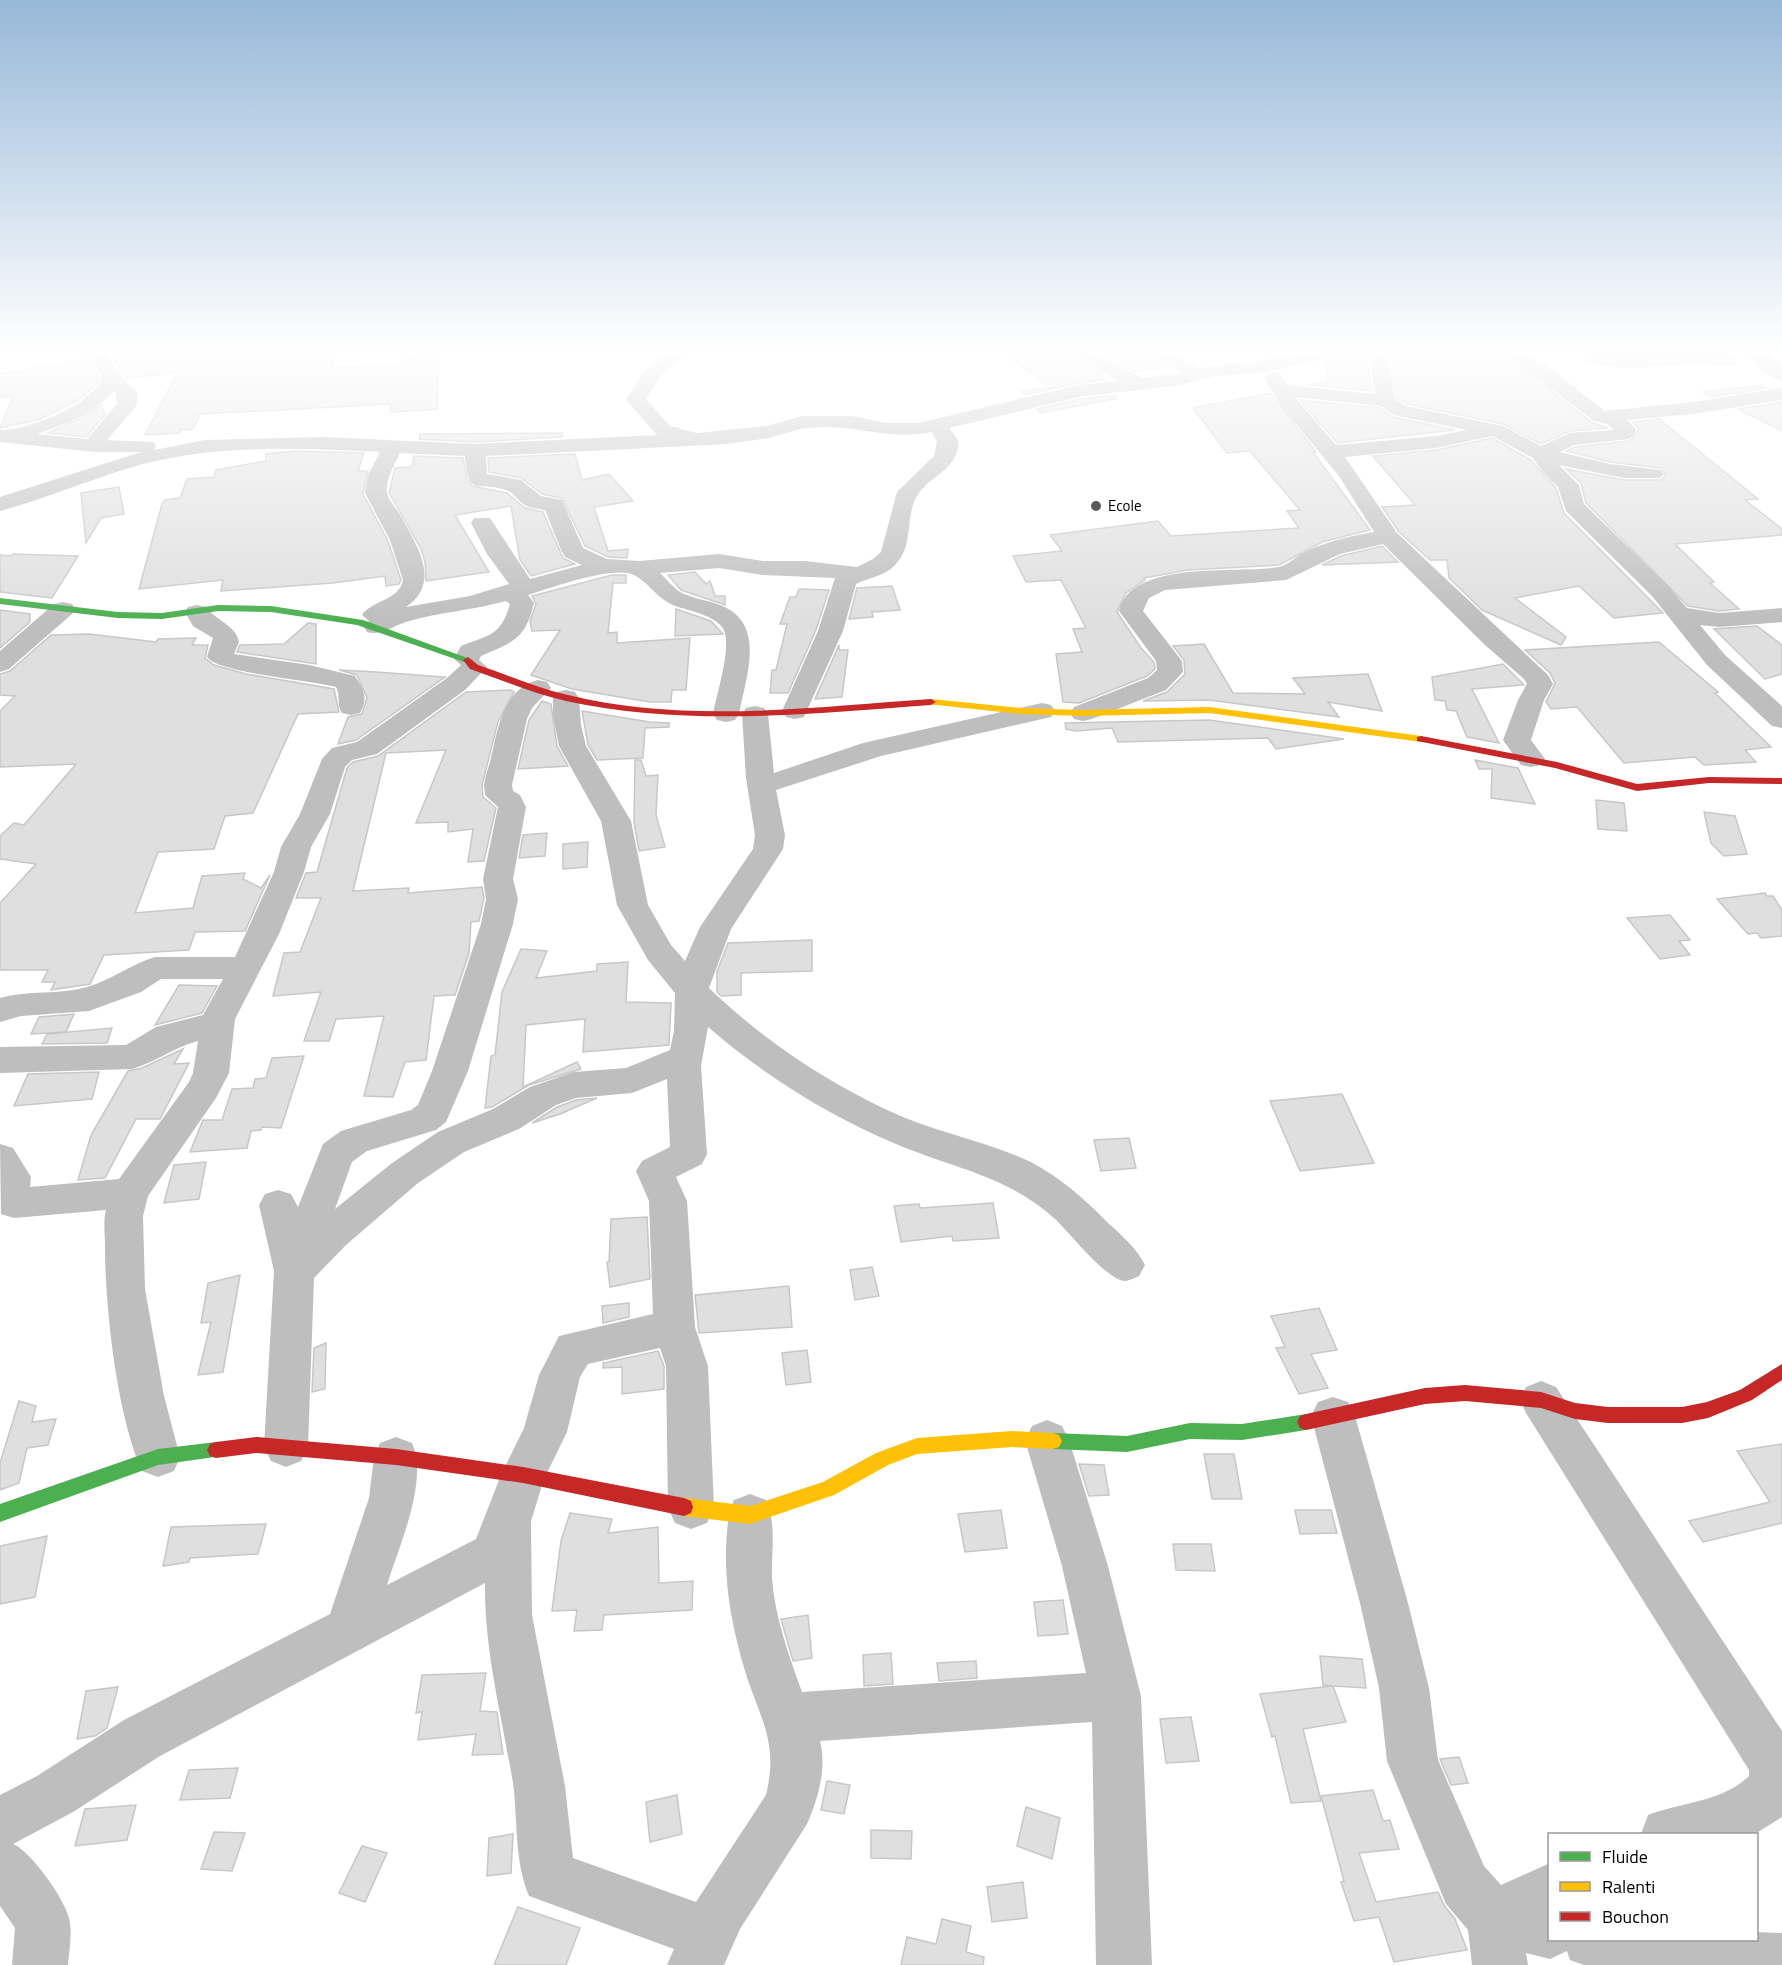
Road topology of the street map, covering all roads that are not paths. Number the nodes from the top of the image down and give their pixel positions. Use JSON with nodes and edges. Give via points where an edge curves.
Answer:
{"nodes":[{"id":1,"x":38,"y":440,"type":"edge"},
{"id":2,"x":97,"y":440,"type":"edge"},
{"id":3,"x":684,"y":440,"type":"edge"},
{"id":4,"x":946,"y":440,"type":"edge"},
{"id":5,"x":1321,"y":440,"type":"edge"},
{"id":6,"x":1452,"y":440,"type":"edge"},
{"id":7,"x":1514,"y":440,"type":"edge"},
{"id":8,"x":1569,"y":440,"type":"edge"},
{"id":9,"x":95,"y":446,"type":"junction"},
{"id":10,"x":205,"y":446,"type":"junction"},
{"id":11,"x":393,"y":446,"type":"junction"},
{"id":12,"x":475,"y":450,"type":"junction"},
{"id":13,"x":1331,"y":452,"type":"junction"},
{"id":14,"x":1541,"y":454,"type":"junction"},
{"id":15,"x":1653,"y":474,"type":"dead end"},
{"id":16,"x":0,"y":504,"type":"edge"},
{"id":17,"x":482,"y":524,"type":"dead end"},
{"id":18,"x":1388,"y":537,"type":"junction"},
{"id":19,"x":603,"y":566,"type":"junction"},
{"id":20,"x":640,"y":568,"type":"junction"},
{"id":21,"x":857,"y":574,"type":"junction"},
{"id":22,"x":516,"y":589,"type":"junction"},
{"id":23,"x":0,"y":601,"type":"edge"},
{"id":24,"x":63,"y":609,"type":"junction"},
{"id":25,"x":197,"y":612,"type":"junction"},
{"id":26,"x":1676,"y":614,"type":"junction"},
{"id":27,"x":1782,"y":615,"type":"edge"},
{"id":28,"x":367,"y":624,"type":"junction"},
{"id":29,"x":470,"y":663,"type":"junction"},
{"id":30,"x":0,"y":664,"type":"edge"},
{"id":31,"x":538,"y":688,"type":"junction"},
{"id":32,"x":567,"y":698,"type":"junction"},
{"id":33,"x":351,"y":707,"type":"dead end"},
{"id":34,"x":795,"y":711,"type":"junction"},
{"id":35,"x":1042,"y":711,"type":"junction"},
{"id":36,"x":1083,"y":713,"type":"junction"},
{"id":37,"x":740,"y":714,"type":"junction"},
{"id":38,"x":1782,"y":720,"type":"edge"},
{"id":39,"x":1531,"y":759,"type":"junction"},
{"id":40,"x":1782,"y":781,"type":"edge"},
{"id":41,"x":761,"y":786,"type":"junction"},
{"id":42,"x":245,"y":968,"type":"junction"},
{"id":43,"x":691,"y":993,"type":"junction"},
{"id":44,"x":0,"y":1010,"type":"edge"},
{"id":45,"x":217,"y":1024,"type":"junction"},
{"id":46,"x":686,"y":1057,"type":"junction"},
{"id":47,"x":0,"y":1060,"type":"edge"},
{"id":48,"x":0,"y":1158,"type":"edge"},
{"id":49,"x":130,"y":1193,"type":"junction"},
{"id":50,"x":5,"y":1198,"type":"edge"},
{"id":51,"x":278,"y":1205,"type":"dead end"},
{"id":52,"x":1125,"y":1265,"type":"dead end"},
{"id":53,"x":294,"y":1271,"type":"junction"},
{"id":54,"x":674,"y":1327,"type":"junction"},
{"id":55,"x":1782,"y":1371,"type":"edge"},
{"id":56,"x":1541,"y":1400,"type":"junction"},
{"id":57,"x":1333,"y":1416,"type":"junction"},
{"id":58,"x":1047,"y":1440,"type":"junction"},
{"id":59,"x":286,"y":1447,"type":"junction"},
{"id":60,"x":158,"y":1457,"type":"junction"},
{"id":61,"x":396,"y":1457,"type":"junction"},
{"id":62,"x":523,"y":1475,"type":"junction"},
{"id":63,"x":691,"y":1509,"type":"junction"},
{"id":64,"x":0,"y":1513,"type":"edge"},
{"id":65,"x":750,"y":1515,"type":"junction"},
{"id":66,"x":508,"y":1521,"type":"junction"},
{"id":67,"x":350,"y":1627,"type":"junction"},
{"id":68,"x":1116,"y":1696,"type":"junction"},
{"id":69,"x":788,"y":1718,"type":"junction"},
{"id":70,"x":0,"y":1823,"type":"edge"},
{"id":71,"x":1670,"y":1833,"type":"edge"},
{"id":72,"x":0,"y":1865,"type":"edge"},
{"id":73,"x":1548,"y":1892,"type":"edge"},
{"id":74,"x":1548,"y":1931,"type":"edge"},
{"id":75,"x":1595,"y":1941,"type":"edge"},
{"id":76,"x":1497,"y":1942,"type":"edge"},
{"id":77,"x":702,"y":1950,"type":"edge"},
{"id":78,"x":1696,"y":1961,"type":"edge"},
{"id":79,"x":1782,"y":1961,"type":"edge"},
{"id":80,"x":40,"y":1965,"type":"edge"},
{"id":81,"x":1124,"y":1965,"type":"edge"}],
"edges":[{"from":1,"to":9,"type":"street"},
{"from":2,"to":9,"type":"street"},
{"from":3,"to":12,"type":"street"},
{"from":4,"to":21,"type":"street","via":[[948,450],[938,464],[907,494],[896,548],[886,561]]},
{"from":5,"to":13,"type":"street"},
{"from":6,"to":13,"type":"street"},
{"from":7,"to":14,"type":"street"},
{"from":8,"to":14,"type":"street"},
{"from":9,"to":10,"type":"street"},
{"from":10,"to":11,"type":"street","via":[[286,442]]},
{"from":10,"to":16,"type":"street","via":[[138,459]]},
{"from":11,"to":12,"type":"street"},
{"from":11,"to":28,"type":"street","via":[[379,475],[376,493],[392,519],[415,581],[412,590]]},
{"from":12,"to":19,"type":"street","via":[[477,477],[513,485],[534,501],[554,505],[573,552]]},
{"from":13,"to":18,"type":"street"},
{"from":14,"to":15,"type":"street","via":[[1596,468]]},
{"from":14,"to":26,"type":"street","via":[[1568,485],[1574,506],[1660,591]]},
{"from":17,"to":22,"type":"street"},
{"from":18,"to":36,"type":"street","via":[[1334,548],[1312,556],[1286,573],[1160,583],[1141,593],[1131,611],[1169,661],[1170,672],[1157,684]]},
{"from":18,"to":39,"type":"street","via":[[1535,675],[1540,684],[1517,741]]},
{"from":19,"to":20,"type":"street"},
{"from":19,"to":22,"type":"street"},
{"from":20,"to":21,"type":"street","via":[[719,561]]},
{"from":20,"to":37,"type":"street","via":[[672,597],[714,612],[737,631]]},
{"from":21,"to":34,"type":"street","via":[[845,581],[819,659]]},
{"from":22,"to":28,"type":"street","via":[[473,603]]},
{"from":22,"to":29,"type":"street","via":[[522,603],[512,631],[505,640],[470,651]]},
{"from":23,"to":24,"type":"street"},
{"from":24,"to":25,"type":"street","via":[[162,616]]},
{"from":24,"to":30,"type":"street"},
{"from":25,"to":28,"type":"street","via":[[246,607]]},
{"from":25,"to":33,"type":"street","via":[[202,621],[225,635],[220,657],[234,664],[305,672],[345,682],[352,692]]},
{"from":26,"to":27,"type":"street","via":[[1719,620]]},
{"from":26,"to":38,"type":"street","via":[[1716,660]]},
{"from":28,"to":29,"type":"street"},
{"from":29,"to":31,"type":"street"},
{"from":29,"to":42,"type":"street","via":[[456,684],[367,748],[342,754],[332,765],[315,814],[296,847],[290,872]]},
{"from":31,"to":32,"type":"street"},
{"from":31,"to":53,"type":"street","via":[[516,709],[508,729],[498,785],[499,795],[510,801],[512,807],[498,879],[502,899],[450,1071],[432,1113],[354,1141],[336,1154]]},
{"from":32,"to":37,"type":"street","via":[[650,712]]},
{"from":32,"to":43,"type":"street","via":[[569,735],[616,821],[629,899],[669,967]]},
{"from":34,"to":35,"type":"street","via":[[926,701]]},
{"from":34,"to":37,"type":"street"},
{"from":35,"to":36,"type":"street"},
{"from":35,"to":41,"type":"street","via":[[873,749]]},
{"from":36,"to":39,"type":"street","via":[[1209,710],[1429,740]]},
{"from":37,"to":41,"type":"street"},
{"from":39,"to":40,"type":"street","via":[[1636,788],[1709,780]]},
{"from":41,"to":43,"type":"street","via":[[770,835],[768,849],[716,927],[699,962]]},
{"from":42,"to":44,"type":"street","via":[[155,968],[129,984],[89,999],[20,1004]]},
{"from":42,"to":45,"type":"street"},
{"from":43,"to":46,"type":"street"},
{"from":43,"to":52,"type":"street","via":[[781,1067],[827,1096],[912,1136],[987,1158],[1031,1180],[1067,1207]]},
{"from":45,"to":47,"type":"street","via":[[168,1036],[132,1057]]},
{"from":45,"to":49,"type":"street","via":[[211,1073],[203,1089]]},
{"from":46,"to":53,"type":"street","via":[[632,1080],[574,1085],[543,1096],[506,1119],[451,1142],[405,1173]]},
{"from":46,"to":54,"type":"street","via":[[689,1154],[655,1171],[668,1201]]},
{"from":48,"to":50,"type":"street","via":[[12,1177]]},
{"from":49,"to":50,"type":"street","via":[[15,1203]]},
{"from":49,"to":60,"type":"street","via":[[124,1215],[125,1289]]},
{"from":51,"to":53,"type":"street"},
{"from":53,"to":59,"type":"street"},
{"from":54,"to":62,"type":"street","via":[[574,1349],[561,1375],[545,1432]]},
{"from":54,"to":63,"type":"street","via":[[687,1366]]},
{"from":55,"to":56,"type":"street","via":[[1746,1395],[1682,1415],[1608,1415],[1575,1411]]},
{"from":56,"to":57,"type":"street","via":[[1465,1393],[1425,1396]]},
{"from":56,"to":71,"type":"street","via":[[1774,1764],[1774,1788],[1760,1803],[1732,1821]]},
{"from":57,"to":58,"type":"street","via":[[1242,1432],[1190,1431],[1127,1444]]},
{"from":57,"to":76,"type":"street","via":[[1399,1667],[1413,1761],[1465,1884]]},
{"from":58,"to":65,"type":"street","via":[[978,1440],[917,1446],[882,1459],[828,1489]]},
{"from":58,"to":68,"type":"street","via":[[1085,1566]]},
{"from":59,"to":60,"type":"street","via":[[256,1445]]},
{"from":59,"to":61,"type":"street"},
{"from":60,"to":64,"type":"street"},
{"from":61,"to":62,"type":"street"},
{"from":61,"to":67,"type":"street","via":[[391,1498]]},
{"from":62,"to":63,"type":"street"},
{"from":62,"to":66,"type":"street"},
{"from":63,"to":65,"type":"street"},
{"from":65,"to":69,"type":"street","via":[[749,1580],[755,1617]]},
{"from":66,"to":67,"type":"street","via":[[492,1555]]},
{"from":66,"to":77,"type":"street","via":[[508,1615],[539,1786],[548,1878],[630,1904]]},
{"from":67,"to":70,"type":"street","via":[[142,1738],[55,1794]]},
{"from":68,"to":69,"type":"street"},
{"from":68,"to":81,"type":"street"},
{"from":69,"to":77,"type":"street","via":[[796,1744],[796,1776],[789,1806],[721,1910]]},
{"from":72,"to":80,"type":"street","via":[[43,1921]]},
{"from":73,"to":76,"type":"street"},
{"from":74,"to":76,"type":"street"},
{"from":75,"to":78,"type":"street"},
{"from":78,"to":79,"type":"street"}]}
